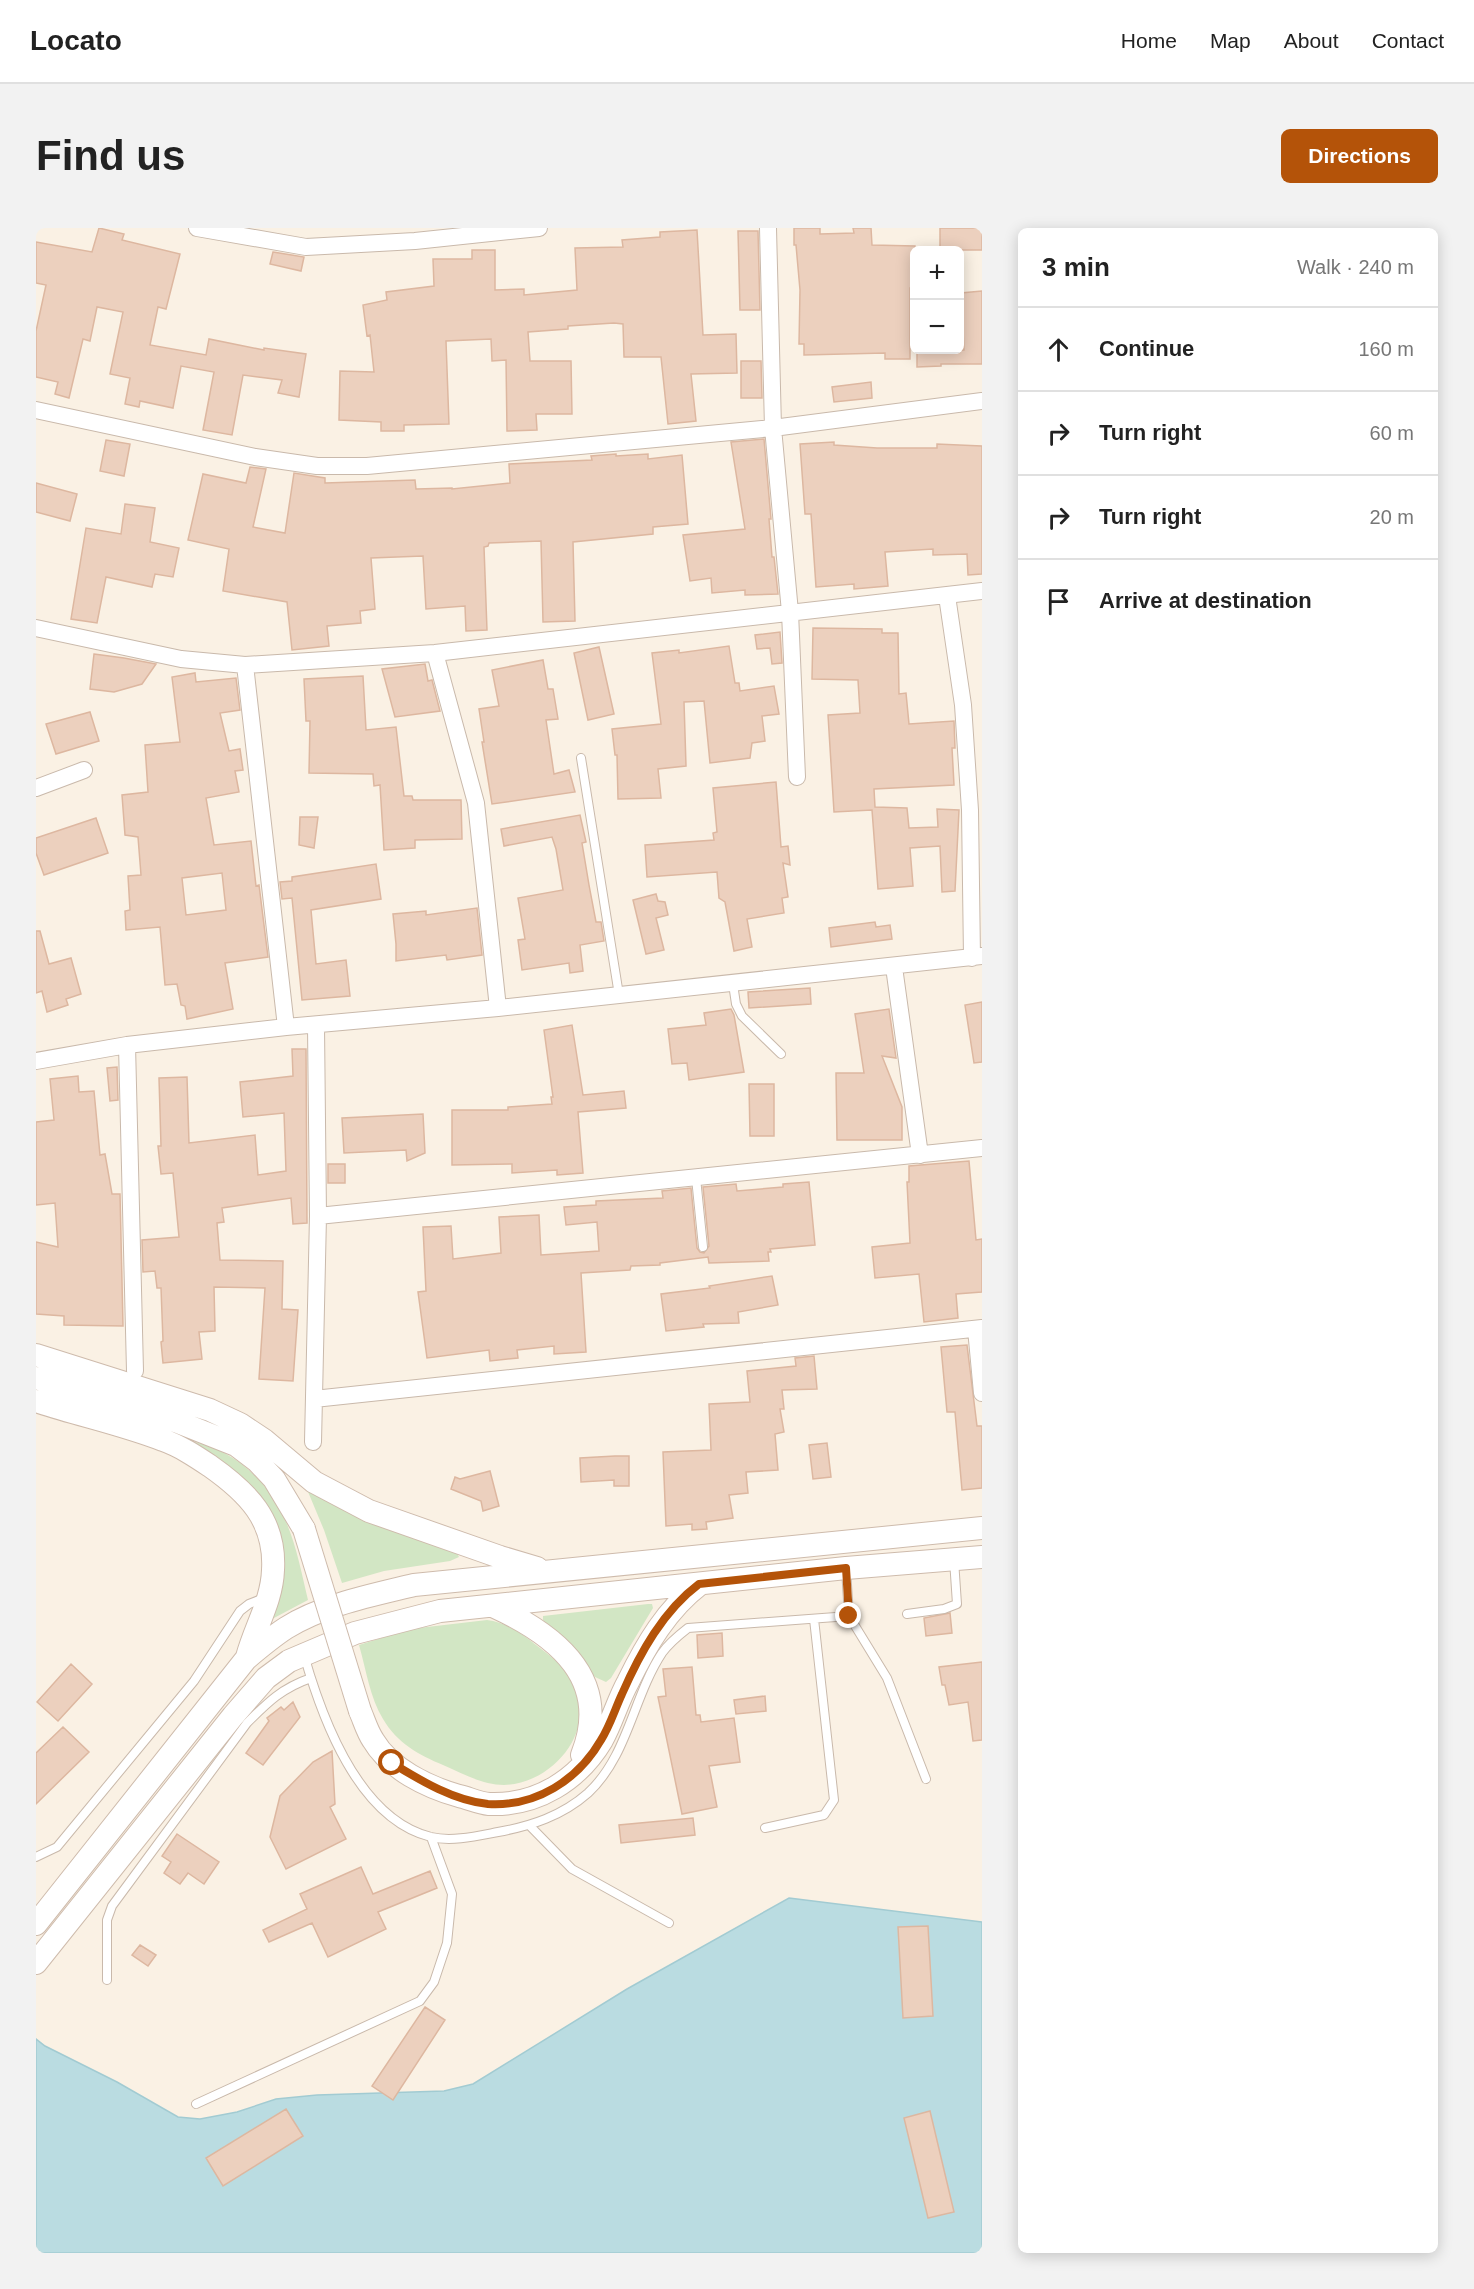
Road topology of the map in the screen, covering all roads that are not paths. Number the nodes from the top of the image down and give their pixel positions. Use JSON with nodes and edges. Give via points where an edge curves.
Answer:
{"nodes":[{"id":1,"x":198,"y":228,"type":"edge"},
{"id":2,"x":539,"y":228,"type":"edge"},
{"id":3,"x":768,"y":228,"type":"edge"},
{"id":4,"x":982,"y":401,"type":"edge"},
{"id":5,"x":36,"y":410,"type":"edge"},
{"id":6,"x":773,"y":428,"type":"junction"},
{"id":7,"x":982,"y":591,"type":"edge"},
{"id":8,"x":947,"y":596,"type":"junction"},
{"id":9,"x":790,"y":612,"type":"junction"},
{"id":10,"x":36,"y":628,"type":"edge"},
{"id":11,"x":435,"y":652,"type":"junction"},
{"id":12,"x":245,"y":665,"type":"junction"},
{"id":13,"x":581,"y":758,"type":"dead end"},
{"id":14,"x":84,"y":770,"type":"dead end"},
{"id":15,"x":797,"y":777,"type":"dead end"},
{"id":16,"x":36,"y":788,"type":"edge"},
{"id":17,"x":977,"y":957,"type":"edge"},
{"id":18,"x":894,"y":967,"type":"junction"},
{"id":19,"x":733,"y":984,"type":"junction"},
{"id":20,"x":619,"y":996,"type":"junction"},
{"id":21,"x":498,"y":1008,"type":"junction"},
{"id":22,"x":316,"y":1026,"type":"junction"},
{"id":23,"x":286,"y":1028,"type":"junction"},
{"id":24,"x":127,"y":1045,"type":"junction"},
{"id":25,"x":781,"y":1054,"type":"dead end"},
{"id":26,"x":36,"y":1061,"type":"edge"},
{"id":27,"x":982,"y":1148,"type":"edge"},
{"id":28,"x":920,"y":1155,"type":"junction"},
{"id":29,"x":696,"y":1178,"type":"junction"},
{"id":30,"x":318,"y":1216,"type":"junction"},
{"id":31,"x":703,"y":1247,"type":"dead end"},
{"id":32,"x":979,"y":1329,"type":"edge"},
{"id":33,"x":36,"y":1355,"type":"edge"},
{"id":34,"x":135,"y":1371,"type":"dead end"},
{"id":35,"x":36,"y":1378,"type":"edge"},
{"id":36,"x":982,"y":1393,"type":"edge"},
{"id":37,"x":314,"y":1400,"type":"junction"},
{"id":38,"x":36,"y":1401,"type":"edge"},
{"id":39,"x":313,"y":1442,"type":"dead end"},
{"id":40,"x":982,"y":1528,"type":"edge"},
{"id":41,"x":982,"y":1557,"type":"edge"},
{"id":42,"x":954,"y":1559,"type":"junction"},
{"id":43,"x":846,"y":1568,"type":"junction"},
{"id":44,"x":556,"y":1572,"type":"junction"},
{"id":45,"x":699,"y":1584,"type":"junction"},
{"id":46,"x":270,"y":1595,"type":"junction"},
{"id":47,"x":494,"y":1606,"type":"junction"},
{"id":48,"x":907,"y":1614,"type":"dead end"},
{"id":49,"x":849,"y":1616,"type":"junction"},
{"id":50,"x":814,"y":1619,"type":"junction"},
{"id":51,"x":304,"y":1654,"type":"junction"},
{"id":52,"x":246,"y":1659,"type":"junction"},
{"id":53,"x":311,"y":1678,"type":"junction"},
{"id":54,"x":575,"y":1773,"type":"junction"},
{"id":55,"x":926,"y":1779,"type":"dead end"},
{"id":56,"x":530,"y":1826,"type":"junction"},
{"id":57,"x":765,"y":1828,"type":"dead end"},
{"id":58,"x":430,"y":1837,"type":"junction"},
{"id":59,"x":36,"y":1857,"type":"edge"},
{"id":60,"x":669,"y":1923,"type":"dead end"},
{"id":61,"x":36,"y":1924,"type":"edge"},
{"id":62,"x":36,"y":1964,"type":"edge"},
{"id":63,"x":107,"y":1980,"type":"dead end"},
{"id":64,"x":195,"y":2104,"type":"dead end"}],
"edges":[{"from":1,"to":2,"type":"street","via":[[306,247]]},
{"from":3,"to":6,"type":"street"},
{"from":4,"to":6,"type":"street"},
{"from":5,"to":6,"type":"street","via":[[255,457],[317,466],[378,465]]},
{"from":6,"to":9,"type":"street"},
{"from":7,"to":8,"type":"street"},
{"from":8,"to":9,"type":"street"},
{"from":8,"to":17,"type":"street","via":[[963,705]]},
{"from":9,"to":11,"type":"street"},
{"from":9,"to":15,"type":"street"},
{"from":10,"to":12,"type":"street","via":[[182,659]]},
{"from":11,"to":12,"type":"street"},
{"from":11,"to":21,"type":"street","via":[[476,803]]},
{"from":12,"to":23,"type":"street"},
{"from":13,"to":20,"type":"lane"},
{"from":14,"to":16,"type":"street"},
{"from":17,"to":18,"type":"street"},
{"from":18,"to":19,"type":"street"},
{"from":18,"to":28,"type":"street"},
{"from":19,"to":20,"type":"street"},
{"from":19,"to":25,"type":"lane","via":[[742,1016]]},
{"from":20,"to":21,"type":"street"},
{"from":21,"to":22,"type":"street"},
{"from":22,"to":23,"type":"street"},
{"from":22,"to":30,"type":"street"},
{"from":23,"to":24,"type":"street"},
{"from":24,"to":26,"type":"street"},
{"from":24,"to":34,"type":"street"},
{"from":27,"to":28,"type":"street"},
{"from":28,"to":29,"type":"street"},
{"from":29,"to":30,"type":"street"},
{"from":29,"to":31,"type":"lane"},
{"from":30,"to":37,"type":"street"},
{"from":32,"to":36,"type":"street"},
{"from":32,"to":37,"type":"street"},
{"from":33,"to":44,"type":"main road","via":[[210,1410],[248,1429],[314,1482],[369,1511],[500,1557]]},
{"from":35,"to":54,"type":"main road","bridge":true,"via":[[178,1422],[236,1445],[274,1479],[304,1529],[360,1711],[373,1741],[392,1763],[419,1780],[487,1804],[538,1797]]},
{"from":37,"to":39,"type":"street"},
{"from":38,"to":46,"type":"main road","via":[[163,1440],[186,1450],[232,1482],[255,1504],[268,1529],[274,1569]]},
{"from":40,"to":44,"type":"main road"},
{"from":41,"to":42,"type":"main road"},
{"from":42,"to":43,"type":"main road"},
{"from":42,"to":48,"type":"lane","via":[[957,1604]]},
{"from":43,"to":45,"type":"main road"},
{"from":43,"to":49,"type":"lane"},
{"from":44,"to":52,"type":"main road","via":[[456,1580],[367,1596],[288,1626]]},
{"from":45,"to":47,"type":"main road"},
{"from":45,"to":54,"type":"main road","via":[[681,1597],[656,1631],[603,1738]]},
{"from":46,"to":52,"type":"main road"},
{"from":46,"to":59,"type":"lane","via":[[240,1611],[194,1681],[57,1847]]},
{"from":47,"to":51,"type":"main road","via":[[440,1611],[398,1621]]},
{"from":47,"to":54,"type":"main road","via":[[536,1629],[564,1653],[585,1679],[592,1719]]},
{"from":49,"to":50,"type":"lane"},
{"from":49,"to":55,"type":"lane","via":[[887,1678]]},
{"from":50,"to":56,"type":"lane","via":[[688,1628],[662,1653],[612,1762],[588,1792],[557,1814]]},
{"from":50,"to":57,"type":"lane","via":[[834,1800],[824,1815]]},
{"from":51,"to":53,"type":"lane"},
{"from":51,"to":62,"type":"main road","via":[[266,1678],[233,1716]]},
{"from":52,"to":61,"type":"main road"},
{"from":53,"to":58,"type":"lane","via":[[340,1749],[362,1787],[385,1812]]},
{"from":53,"to":63,"type":"lane","via":[[272,1697],[247,1723],[112,1906],[107,1920]]},
{"from":56,"to":58,"type":"lane","via":[[451,1839]]},
{"from":56,"to":60,"type":"lane","via":[[572,1869]]},
{"from":58,"to":64,"type":"lane","via":[[452,1894],[447,1943],[434,1982],[420,2001]]}]}
